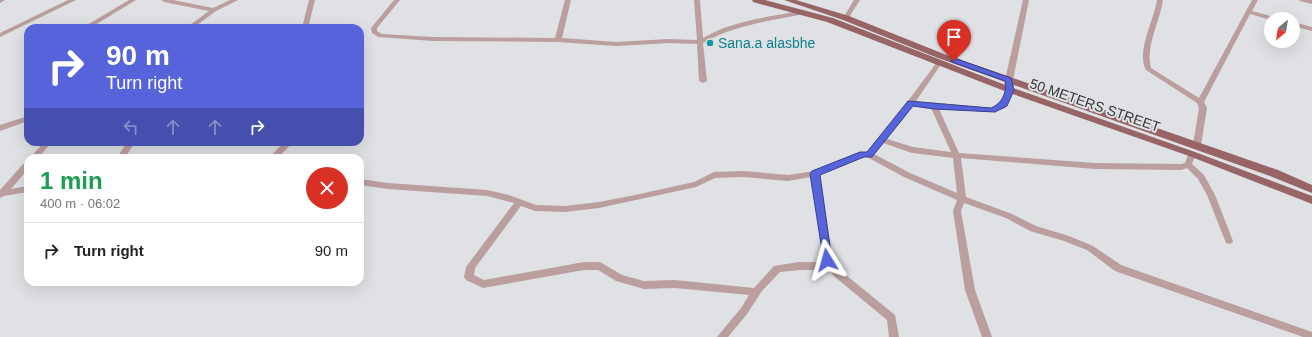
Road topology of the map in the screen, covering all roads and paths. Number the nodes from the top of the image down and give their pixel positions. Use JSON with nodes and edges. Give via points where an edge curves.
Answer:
{"nodes":[{"id":1,"x":73,"y":0,"type":"edge"},
{"id":2,"x":133,"y":0,"type":"edge"},
{"id":3,"x":164,"y":0,"type":"edge"},
{"id":4,"x":235,"y":0,"type":"edge"},
{"id":5,"x":312,"y":0,"type":"edge"},
{"id":6,"x":397,"y":0,"type":"edge"},
{"id":7,"x":568,"y":0,"type":"edge"},
{"id":8,"x":697,"y":0,"type":"edge"},
{"id":9,"x":756,"y":0,"type":"edge"},
{"id":10,"x":788,"y":0,"type":"edge"},
{"id":11,"x":857,"y":0,"type":"edge"},
{"id":12,"x":1026,"y":0,"type":"edge"},
{"id":13,"x":1160,"y":0,"type":"edge"},
{"id":14,"x":1255,"y":0,"type":"edge"},
{"id":15,"x":1302,"y":0,"type":"edge"},
{"id":16,"x":1312,"y":2,"type":"edge"},
{"id":17,"x":214,"y":10,"type":"junction"},
{"id":18,"x":804,"y":12,"type":"junction"},
{"id":19,"x":1249,"y":12,"type":"junction"},
{"id":20,"x":1264,"y":16,"type":"edge"},
{"id":21,"x":846,"y":18,"type":"junction"},
{"id":22,"x":92,"y":24,"type":"edge"},
{"id":23,"x":194,"y":24,"type":"edge"},
{"id":24,"x":306,"y":24,"type":"edge"},
{"id":25,"x":1300,"y":26,"type":"edge"},
{"id":26,"x":1312,"y":29,"type":"edge"},
{"id":27,"x":0,"y":35,"type":"edge"},
{"id":28,"x":558,"y":40,"type":"junction"},
{"id":29,"x":700,"y":42,"type":"junction"},
{"id":30,"x":939,"y":63,"type":"junction"},
{"id":31,"x":1009,"y":80,"type":"junction"},
{"id":32,"x":703,"y":81,"type":"dead end"},
{"id":33,"x":1010,"y":90,"type":"junction"},
{"id":34,"x":1200,"y":102,"type":"junction"},
{"id":35,"x":911,"y":103,"type":"junction"},
{"id":36,"x":934,"y":106,"type":"junction"},
{"id":37,"x":24,"y":119,"type":"edge"},
{"id":38,"x":0,"y":128,"type":"edge"},
{"id":39,"x":882,"y":140,"type":"junction"},
{"id":40,"x":1173,"y":142,"type":"junction"},
{"id":41,"x":1197,"y":145,"type":"junction"},
{"id":42,"x":44,"y":146,"type":"edge"},
{"id":43,"x":285,"y":146,"type":"edge"},
{"id":44,"x":38,"y":154,"type":"edge"},
{"id":45,"x":277,"y":154,"type":"edge"},
{"id":46,"x":956,"y":154,"type":"junction"},
{"id":47,"x":1192,"y":154,"type":"junction"},
{"id":48,"x":869,"y":155,"type":"junction"},
{"id":49,"x":1188,"y":165,"type":"junction"},
{"id":50,"x":24,"y":168,"type":"edge"},
{"id":51,"x":815,"y":174,"type":"junction"},
{"id":52,"x":364,"y":183,"type":"edge"},
{"id":53,"x":1312,"y":189,"type":"edge"},
{"id":54,"x":24,"y":190,"type":"edge"},
{"id":55,"x":1,"y":194,"type":"edge"},
{"id":56,"x":962,"y":199,"type":"junction"},
{"id":57,"x":1312,"y":200,"type":"edge"},
{"id":58,"x":519,"y":202,"type":"junction"},
{"id":59,"x":1229,"y":241,"type":"dead end"},
{"id":60,"x":832,"y":266,"type":"junction"},
{"id":61,"x":757,"y":292,"type":"junction"},
{"id":62,"x":1312,"y":336,"type":"edge"},
{"id":63,"x":722,"y":337,"type":"edge"},
{"id":64,"x":894,"y":337,"type":"edge"},
{"id":65,"x":987,"y":337,"type":"edge"}],
"edges":[{"from":1,"to":27,"type":"street"},
{"from":2,"to":22,"type":"street"},
{"from":3,"to":17,"type":"street"},
{"from":4,"to":17,"type":"street"},
{"from":5,"to":24,"type":"street"},
{"from":6,"to":28,"type":"street","via":[[374,28],[374,32],[380,36]]},
{"from":7,"to":28,"type":"street"},
{"from":8,"to":29,"type":"street"},
{"from":9,"to":18,"type":"main road","name":"50 METERS STREET"},
{"from":10,"to":21,"type":"main road","name":"50 METERS STREET"},
{"from":11,"to":21,"type":"street"},
{"from":12,"to":31,"type":"street"},
{"from":13,"to":34,"type":"street","via":[[1148,45],[1146,65],[1161,78]]},
{"from":14,"to":19,"type":"street"},
{"from":15,"to":16,"type":"street"},
{"from":17,"to":23,"type":"street"},
{"from":18,"to":29,"type":"street","via":[[741,25],[714,34]]},
{"from":18,"to":30,"type":"main road","name":"50 METERS STREET"},
{"from":19,"to":20,"type":"street"},
{"from":19,"to":34,"type":"street"},
{"from":21,"to":31,"type":"main road","name":"50 METERS STREET"},
{"from":25,"to":26,"type":"street"},
{"from":28,"to":29,"type":"street","via":[[616,44]]},
{"from":29,"to":32,"type":"street"},
{"from":30,"to":33,"type":"main road","name":"50 METERS STREET"},
{"from":30,"to":35,"type":"street"},
{"from":31,"to":33,"type":"street"},
{"from":31,"to":40,"type":"main road","name":"50 METERS STREET"},
{"from":33,"to":36,"type":"street","via":[[1002,106],[992,110]]},
{"from":33,"to":40,"type":"main road","name":"50 METERS STREET"},
{"from":34,"to":41,"type":"street","via":[[1203,108]]},
{"from":35,"to":36,"type":"street"},
{"from":35,"to":39,"type":"street"},
{"from":36,"to":46,"type":"street"},
{"from":37,"to":38,"type":"street"},
{"from":39,"to":46,"type":"street","via":[[912,150]]},
{"from":39,"to":48,"type":"street"},
{"from":40,"to":41,"type":"main road","name":"50 METERS STREET"},
{"from":40,"to":47,"type":"main road","name":"50 METERS STREET"},
{"from":41,"to":53,"type":"main road","name":"50 METERS STREET"},
{"from":42,"to":44,"type":"street"},
{"from":43,"to":45,"type":"street"},
{"from":46,"to":49,"type":"street","via":[[1095,166]]},
{"from":46,"to":56,"type":"street"},
{"from":47,"to":49,"type":"street"},
{"from":47,"to":57,"type":"main road","name":"50 METERS STREET"},
{"from":48,"to":51,"type":"street","via":[[863,154]]},
{"from":48,"to":56,"type":"street"},
{"from":49,"to":59,"type":"street","via":[[1201,177],[1211,195]]},
{"from":50,"to":55,"type":"street"},
{"from":51,"to":58,"type":"street","via":[[788,178],[743,174],[714,175],[696,184],[635,198],[565,209],[535,208]]},
{"from":51,"to":60,"type":"street","via":[[827,260]]},
{"from":52,"to":58,"type":"street","via":[[487,193]]},
{"from":54,"to":55,"type":"street"},
{"from":56,"to":62,"type":"street","via":[[1009,216],[1033,229],[1090,248],[1118,268]]},
{"from":56,"to":65,"type":"street","via":[[957,211],[970,290]]},
{"from":58,"to":61,"type":"street","via":[[471,267],[469,277],[483,284],[584,266],[600,266],[619,278],[644,285],[675,284]]},
{"from":60,"to":61,"type":"street","via":[[777,269]]},
{"from":60,"to":64,"type":"street","via":[[838,274],[892,318]]},
{"from":61,"to":63,"type":"street"}]}
